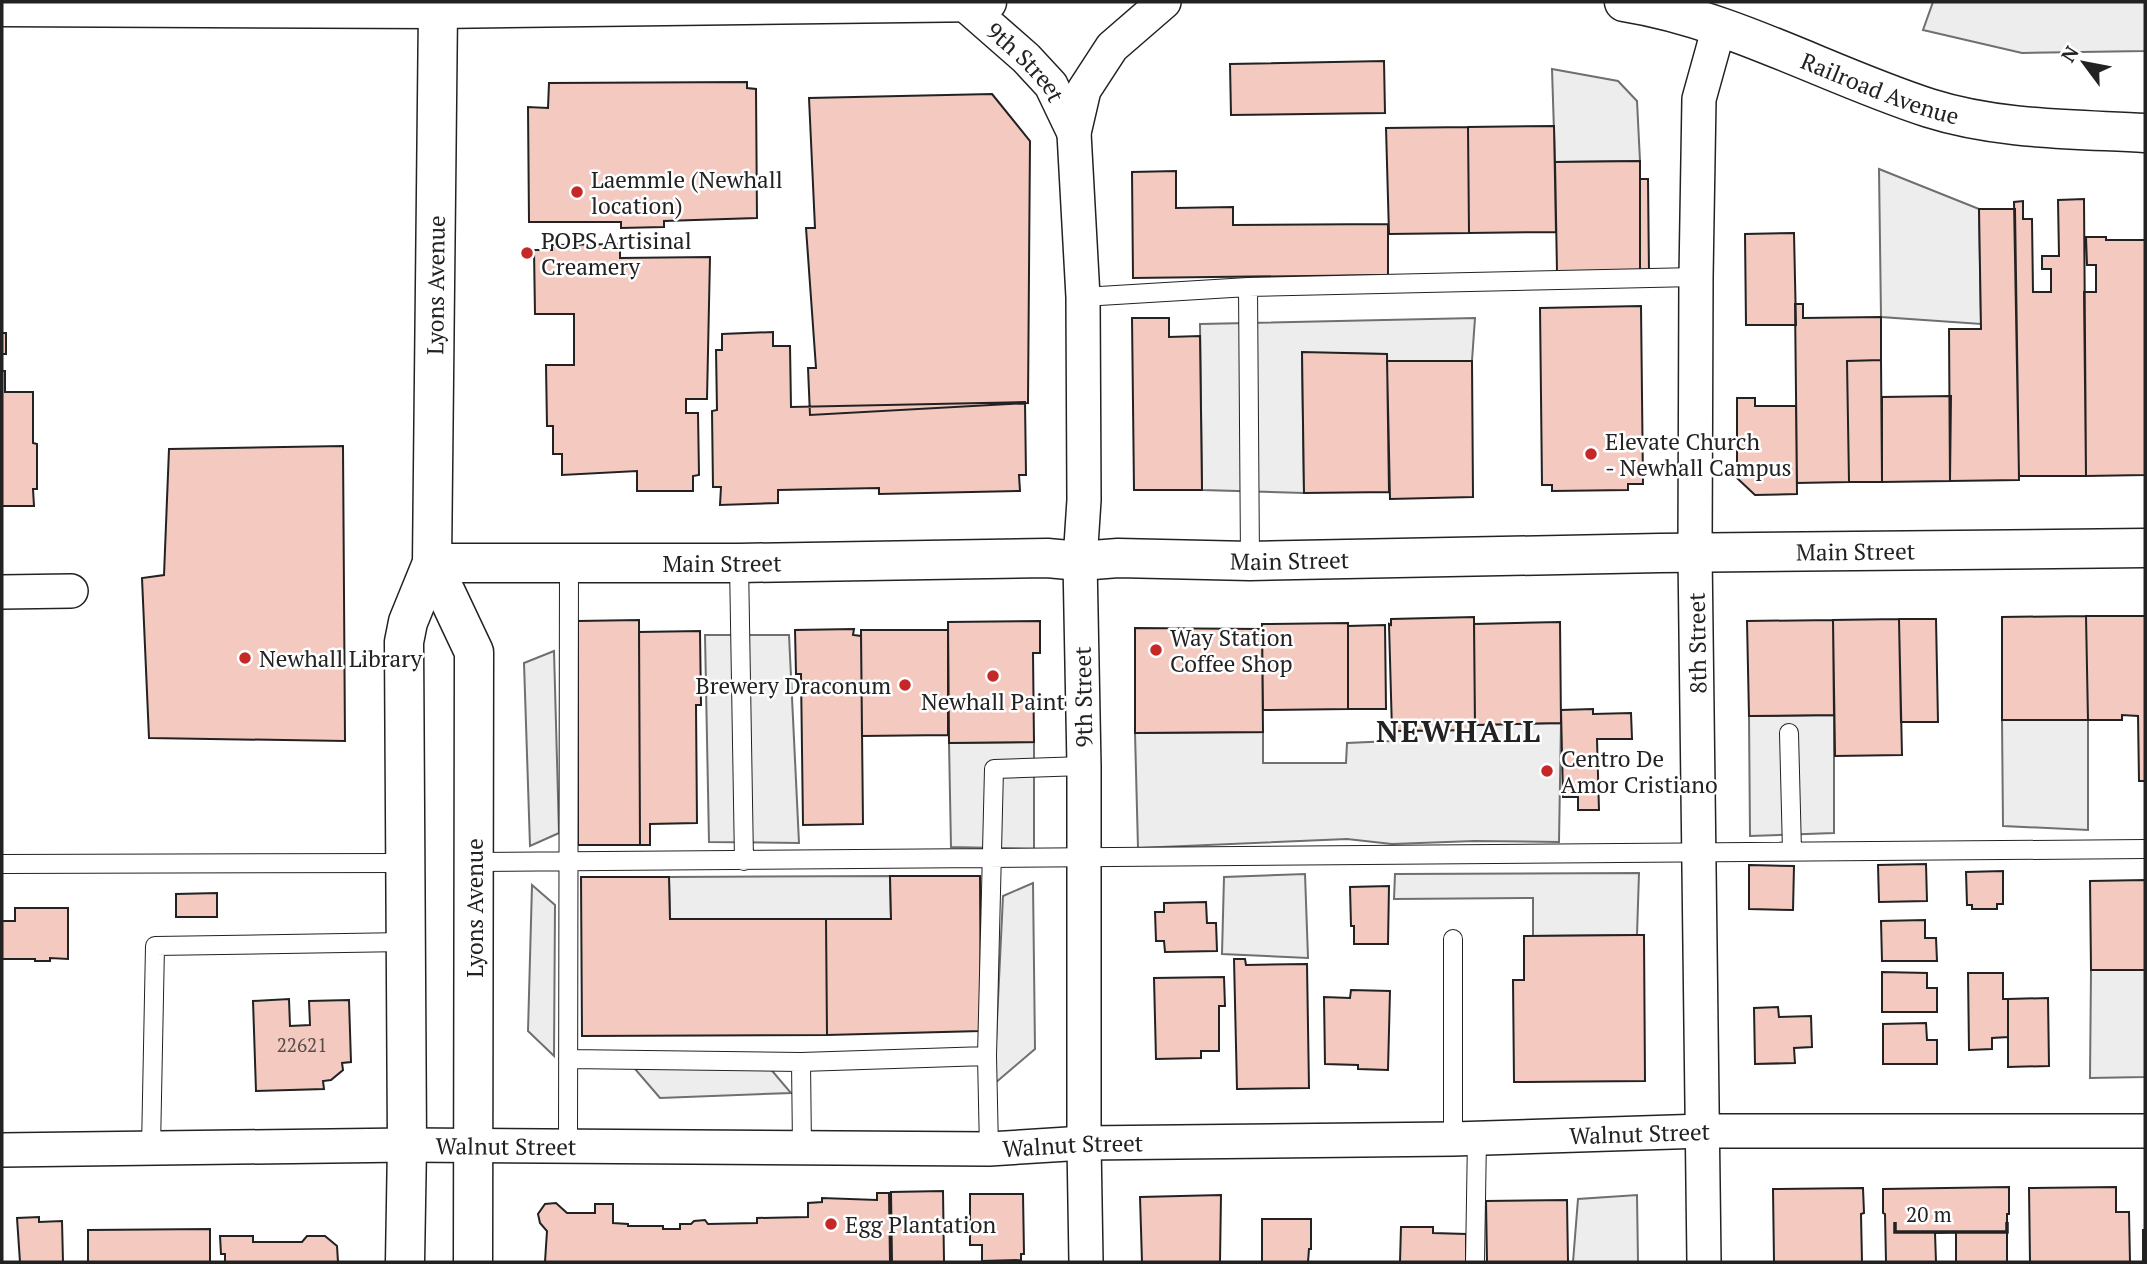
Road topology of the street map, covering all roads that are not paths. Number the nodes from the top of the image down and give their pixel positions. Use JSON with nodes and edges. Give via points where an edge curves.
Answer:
{"nodes":[{"id":1,"x":962,"y":2,"type":"edge"},
{"id":2,"x":987,"y":2,"type":"edge"},
{"id":3,"x":1164,"y":2,"type":"edge"},
{"id":4,"x":1624,"y":2,"type":"edge"},
{"id":5,"x":2,"y":7,"type":"edge"},
{"id":6,"x":438,"y":9,"type":"junction"},
{"id":7,"x":1719,"y":27,"type":"junction"},
{"id":8,"x":1074,"y":133,"type":"junction"},
{"id":9,"x":2145,"y":133,"type":"edge"},
{"id":10,"x":1696,"y":277,"type":"junction"},
{"id":11,"x":1248,"y":287,"type":"junction"},
{"id":12,"x":1083,"y":297,"type":"junction"},
{"id":13,"x":2145,"y":548,"type":"edge"},
{"id":14,"x":1695,"y":553,"type":"junction"},
{"id":15,"x":1080,"y":561,"type":"junction"},
{"id":16,"x":1250,"y":561,"type":"junction"},
{"id":17,"x":432,"y":563,"type":"junction"},
{"id":18,"x":569,"y":563,"type":"junction"},
{"id":19,"x":739,"y":563,"type":"junction"},
{"id":20,"x":71,"y":591,"type":"dead end"},
{"id":21,"x":2,"y":592,"type":"edge"},
{"id":22,"x":1789,"y":733,"type":"dead end"},
{"id":23,"x":1084,"y":766,"type":"junction"},
{"id":24,"x":2145,"y":849,"type":"edge"},
{"id":25,"x":1792,"y":851,"type":"junction"},
{"id":26,"x":1699,"y":852,"type":"junction"},
{"id":27,"x":991,"y":859,"type":"junction"},
{"id":28,"x":1085,"y":859,"type":"junction"},
{"id":29,"x":744,"y":861,"type":"junction"},
{"id":30,"x":474,"y":862,"type":"junction"},
{"id":31,"x":567,"y":862,"type":"junction"},
{"id":32,"x":405,"y":863,"type":"junction"},
{"id":33,"x":2,"y":864,"type":"edge"},
{"id":34,"x":1453,"y":939,"type":"dead end"},
{"id":35,"x":405,"y":942,"type":"junction"},
{"id":36,"x":987,"y":1056,"type":"junction"},
{"id":37,"x":568,"y":1059,"type":"junction"},
{"id":38,"x":801,"y":1062,"type":"junction"},
{"id":39,"x":1704,"y":1131,"type":"junction"},
{"id":40,"x":2145,"y":1131,"type":"edge"},
{"id":41,"x":1465,"y":1138,"type":"junction"},
{"id":42,"x":1084,"y":1143,"type":"junction"},
{"id":43,"x":407,"y":1145,"type":"junction"},
{"id":44,"x":473,"y":1145,"type":"junction"},
{"id":45,"x":568,"y":1146,"type":"junction"},
{"id":46,"x":151,"y":1148,"type":"junction"},
{"id":47,"x":802,"y":1148,"type":"junction"},
{"id":48,"x":989,"y":1149,"type":"junction"},
{"id":49,"x":2,"y":1150,"type":"edge"},
{"id":50,"x":405,"y":1262,"type":"edge"},
{"id":51,"x":473,"y":1262,"type":"edge"},
{"id":52,"x":1086,"y":1262,"type":"edge"},
{"id":53,"x":1475,"y":1262,"type":"edge"},
{"id":54,"x":1704,"y":1262,"type":"edge"}],
"edges":[{"from":1,"to":2,"type":"main road"},
{"from":1,"to":6,"type":"main road"},
{"from":1,"to":8,"type":"street","name":"9th Street","via":[[1051,85]]},
{"from":3,"to":8,"type":"street","name":"9th Street","via":[[1112,47],[1084,90]]},
{"from":4,"to":7,"type":"main road","name":"Railroad Avenue"},
{"from":5,"to":6,"type":"main road"},
{"from":6,"to":17,"type":"main road","name":"Lyons Avenue"},
{"from":7,"to":9,"type":"main road","name":"Railroad Avenue","via":[[1931,108],[1999,122]]},
{"from":7,"to":10,"type":"street","name":"8th Street","via":[[1699,99]]},
{"from":8,"to":12,"type":"street","name":"9th Street"},
{"from":10,"to":11,"type":"lane"},
{"from":10,"to":14,"type":"street","name":"8th Street"},
{"from":11,"to":12,"type":"lane"},
{"from":11,"to":16,"type":"lane"},
{"from":12,"to":15,"type":"street","name":"9th Street"},
{"from":13,"to":14,"type":"main road","name":"Main Street"},
{"from":14,"to":16,"type":"main road","name":"Main Street"},
{"from":14,"to":26,"type":"street","name":"8th Street"},
{"from":15,"to":16,"type":"main road","name":"Main Street"},
{"from":15,"to":19,"type":"main road","name":"Main Street"},
{"from":15,"to":23,"type":"street","name":"9th Street"},
{"from":17,"to":18,"type":"main road","name":"Main Street"},
{"from":17,"to":30,"type":"main road","name":"Lyons Avenue","via":[[474,652]]},
{"from":17,"to":32,"type":"main road","name":"Lyons Avenue","via":[[404,642]]},
{"from":18,"to":19,"type":"main road","name":"Main Street"},
{"from":18,"to":31,"type":"lane"},
{"from":19,"to":29,"type":"lane"},
{"from":20,"to":21,"type":"street"},
{"from":22,"to":25,"type":"lane"},
{"from":23,"to":27,"type":"lane","via":[[993,769]]},
{"from":23,"to":28,"type":"street","name":"9th Street"},
{"from":24,"to":25,"type":"lane"},
{"from":25,"to":26,"type":"lane"},
{"from":26,"to":28,"type":"lane"},
{"from":26,"to":39,"type":"street","name":"8th Street"},
{"from":27,"to":28,"type":"lane"},
{"from":27,"to":29,"type":"lane"},
{"from":27,"to":36,"type":"lane"},
{"from":28,"to":42,"type":"street","name":"9th Street"},
{"from":29,"to":31,"type":"lane"},
{"from":30,"to":31,"type":"lane"},
{"from":30,"to":44,"type":"main road","name":"Lyons Avenue"},
{"from":31,"to":37,"type":"lane"},
{"from":32,"to":33,"type":"lane"},
{"from":32,"to":35,"type":"main road","name":"Lyons Avenue"},
{"from":34,"to":41,"type":"lane"},
{"from":35,"to":43,"type":"main road","name":"Lyons Avenue"},
{"from":35,"to":46,"type":"lane","via":[[155,946]]},
{"from":36,"to":38,"type":"lane"},
{"from":36,"to":48,"type":"lane"},
{"from":37,"to":38,"type":"lane"},
{"from":37,"to":45,"type":"lane"},
{"from":38,"to":47,"type":"lane"},
{"from":39,"to":40,"type":"street","name":"Walnut Street"},
{"from":39,"to":41,"type":"street","name":"Walnut Street"},
{"from":39,"to":54,"type":"street","name":"8th Street"},
{"from":41,"to":42,"type":"street","name":"Walnut Street"},
{"from":41,"to":53,"type":"lane"},
{"from":42,"to":48,"type":"street","name":"Walnut Street"},
{"from":42,"to":52,"type":"street","name":"9th Street"},
{"from":43,"to":44,"type":"street","name":"Walnut Street"},
{"from":43,"to":46,"type":"street","name":"Walnut Street"},
{"from":43,"to":50,"type":"main road","name":"Lyons Avenue"},
{"from":44,"to":45,"type":"street","name":"Walnut Street"},
{"from":44,"to":51,"type":"main road","name":"Lyons Avenue"},
{"from":45,"to":47,"type":"street","name":"Walnut Street"},
{"from":46,"to":49,"type":"street","name":"Walnut Street"},
{"from":47,"to":48,"type":"street","name":"Walnut Street"}]}
